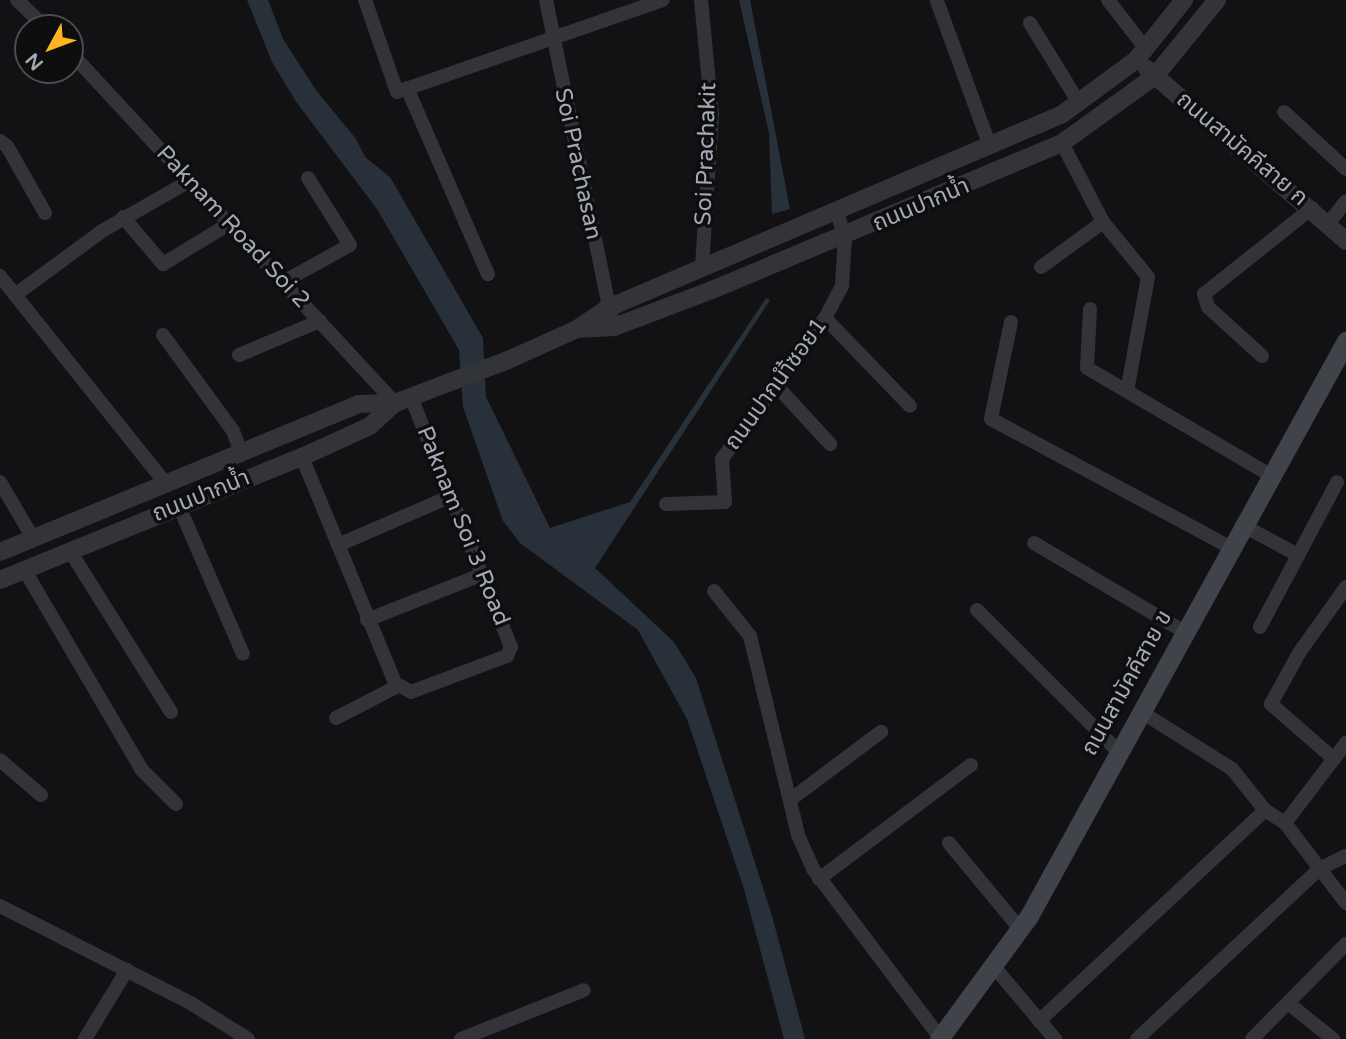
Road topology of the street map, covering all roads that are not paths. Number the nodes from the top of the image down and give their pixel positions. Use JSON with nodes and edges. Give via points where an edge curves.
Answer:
{"nodes":[{"id":1,"x":17,"y":0,"type":"edge"},
{"id":2,"x":365,"y":0,"type":"edge"},
{"id":3,"x":546,"y":0,"type":"edge"},
{"id":4,"x":662,"y":0,"type":"edge"},
{"id":5,"x":701,"y":0,"type":"edge"},
{"id":6,"x":1108,"y":0,"type":"edge"},
{"id":7,"x":1184,"y":0,"type":"edge"},
{"id":8,"x":1217,"y":0,"type":"edge"},
{"id":9,"x":937,"y":1,"type":"edge"},
{"id":10,"x":32,"y":14,"type":"edge"},
{"id":11,"x":1030,"y":23,"type":"dead end"},
{"id":12,"x":552,"y":37,"type":"junction"},
{"id":13,"x":1141,"y":54,"type":"junction"},
{"id":14,"x":84,"y":67,"type":"edge"},
{"id":15,"x":1155,"y":76,"type":"junction"},
{"id":16,"x":402,"y":90,"type":"junction"},
{"id":17,"x":1079,"y":103,"type":"junction"},
{"id":18,"x":1284,"y":112,"type":"dead end"},
{"id":19,"x":0,"y":142,"type":"edge"},
{"id":20,"x":1062,"y":143,"type":"junction"},
{"id":21,"x":990,"y":147,"type":"junction"},
{"id":22,"x":1346,"y":169,"type":"edge"},
{"id":23,"x":307,"y":178,"type":"dead end"},
{"id":24,"x":191,"y":180,"type":"junction"},
{"id":25,"x":1346,"y":201,"type":"edge"},
{"id":26,"x":1312,"y":208,"type":"junction"},
{"id":27,"x":837,"y":212,"type":"junction"},
{"id":28,"x":45,"y":213,"type":"dead end"},
{"id":29,"x":123,"y":217,"type":"junction"},
{"id":30,"x":232,"y":222,"type":"junction"},
{"id":31,"x":1103,"y":222,"type":"junction"},
{"id":32,"x":1328,"y":223,"type":"junction"},
{"id":33,"x":845,"y":237,"type":"junction"},
{"id":34,"x":1346,"y":241,"type":"edge"},
{"id":35,"x":702,"y":267,"type":"junction"},
{"id":36,"x":1041,"y":267,"type":"dead end"},
{"id":37,"x":488,"y":274,"type":"dead end"},
{"id":38,"x":0,"y":276,"type":"edge"},
{"id":39,"x":285,"y":281,"type":"junction"},
{"id":40,"x":15,"y":295,"type":"junction"},
{"id":41,"x":608,"y":308,"type":"junction"},
{"id":42,"x":1090,"y":309,"type":"dead end"},
{"id":43,"x":825,"y":317,"type":"junction"},
{"id":44,"x":320,"y":321,"type":"junction"},
{"id":45,"x":1011,"y":322,"type":"dead end"},
{"id":46,"x":614,"y":327,"type":"junction"},
{"id":47,"x":577,"y":329,"type":"junction"},
{"id":48,"x":163,"y":335,"type":"dead end"},
{"id":49,"x":1346,"y":341,"type":"edge"},
{"id":50,"x":239,"y":355,"type":"dead end"},
{"id":51,"x":1262,"y":356,"type":"dead end"},
{"id":52,"x":774,"y":383,"type":"junction"},
{"id":53,"x":1127,"y":391,"type":"junction"},
{"id":54,"x":403,"y":400,"type":"junction"},
{"id":55,"x":910,"y":406,"type":"dead end"},
{"id":56,"x":830,"y":444,"type":"dead end"},
{"id":57,"x":241,"y":452,"type":"junction"},
{"id":58,"x":302,"y":457,"type":"junction"},
{"id":59,"x":1270,"y":475,"type":"junction"},
{"id":60,"x":0,"y":482,"type":"edge"},
{"id":61,"x":1337,"y":482,"type":"dead end"},
{"id":62,"x":166,"y":484,"type":"junction"},
{"id":63,"x":451,"y":496,"type":"junction"},
{"id":64,"x":178,"y":504,"type":"junction"},
{"id":65,"x":666,"y":505,"type":"dead end"},
{"id":66,"x":1242,"y":525,"type":"junction"},
{"id":67,"x":33,"y":538,"type":"junction"},
{"id":68,"x":1034,"y":543,"type":"dead end"},
{"id":69,"x":338,"y":545,"type":"junction"},
{"id":70,"x":1230,"y":547,"type":"junction"},
{"id":71,"x":69,"y":551,"type":"junction"},
{"id":72,"x":0,"y":552,"type":"edge"},
{"id":73,"x":1298,"y":555,"type":"junction"},
{"id":74,"x":24,"y":569,"type":"junction"},
{"id":75,"x":483,"y":574,"type":"junction"},
{"id":76,"x":0,"y":580,"type":"edge"},
{"id":77,"x":1346,"y":587,"type":"edge"},
{"id":78,"x":713,"y":591,"type":"dead end"},
{"id":79,"x":977,"y":610,"type":"dead end"},
{"id":80,"x":367,"y":620,"type":"junction"},
{"id":81,"x":1260,"y":627,"type":"dead end"},
{"id":82,"x":1183,"y":631,"type":"junction"},
{"id":83,"x":243,"y":654,"type":"dead end"},
{"id":84,"x":398,"y":686,"type":"junction"},
{"id":85,"x":1140,"y":711,"type":"junction"},
{"id":86,"x":171,"y":712,"type":"dead end"},
{"id":87,"x":336,"y":718,"type":"dead end"},
{"id":88,"x":881,"y":732,"type":"dead end"},
{"id":89,"x":1346,"y":743,"type":"edge"},
{"id":90,"x":1118,"y":751,"type":"junction"},
{"id":91,"x":1334,"y":759,"type":"junction"},
{"id":92,"x":0,"y":760,"type":"edge"},
{"id":93,"x":971,"y":765,"type":"dead end"},
{"id":94,"x":41,"y":795,"type":"dead end"},
{"id":95,"x":790,"y":800,"type":"junction"},
{"id":96,"x":176,"y":804,"type":"dead end"},
{"id":97,"x":1265,"y":810,"type":"junction"},
{"id":98,"x":1284,"y":823,"type":"junction"},
{"id":99,"x":949,"y":843,"type":"dead end"},
{"id":100,"x":1346,"y":856,"type":"edge"},
{"id":101,"x":1319,"y":869,"type":"junction"},
{"id":102,"x":819,"y":879,"type":"junction"},
{"id":103,"x":1346,"y":903,"type":"edge"},
{"id":104,"x":0,"y":905,"type":"edge"},
{"id":105,"x":1021,"y":930,"type":"junction"},
{"id":106,"x":1346,"y":944,"type":"edge"},
{"id":107,"x":995,"y":968,"type":"junction"},
{"id":108,"x":127,"y":970,"type":"junction"},
{"id":109,"x":584,"y":990,"type":"dead end"},
{"id":110,"x":1288,"y":1003,"type":"junction"},
{"id":111,"x":1039,"y":1021,"type":"junction"},
{"id":112,"x":230,"y":1034,"type":"edge"},
{"id":113,"x":85,"y":1039,"type":"edge"},
{"id":114,"x":248,"y":1039,"type":"edge"},
{"id":115,"x":461,"y":1039,"type":"edge"},
{"id":116,"x":940,"y":1039,"type":"edge"},
{"id":117,"x":1055,"y":1039,"type":"edge"},
{"id":118,"x":1138,"y":1039,"type":"edge"},
{"id":119,"x":1252,"y":1039,"type":"edge"},
{"id":120,"x":1333,"y":1039,"type":"edge"}],
"edges":[{"from":1,"to":10,"type":"street"},
{"from":2,"to":16,"type":"street"},
{"from":3,"to":12,"type":"street","name":"Soi Prachasan"},
{"from":4,"to":12,"type":"street"},
{"from":5,"to":35,"type":"street","name":"Soi Prachakit","via":[[712,115]]},
{"from":6,"to":13,"type":"street"},
{"from":7,"to":13,"type":"street","name":"ถนนปากน้ำ"},
{"from":8,"to":15,"type":"street","name":"ถนนปากน้ำ"},
{"from":9,"to":21,"type":"street"},
{"from":11,"to":17,"type":"street"},
{"from":12,"to":16,"type":"street"},
{"from":12,"to":41,"type":"street","name":"Soi Prachasan"},
{"from":13,"to":15,"type":"street","name":"ถนนสามัคคีสาย ก"},
{"from":13,"to":17,"type":"street","name":"ถนนปากน้ำ"},
{"from":14,"to":24,"type":"street","name":"Paknam Road Soi 2"},
{"from":15,"to":20,"type":"street","name":"ถนนปากน้ำ"},
{"from":15,"to":26,"type":"street","name":"ถนนสามัคคีสาย ก"},
{"from":16,"to":37,"type":"street"},
{"from":17,"to":21,"type":"street","name":"ถนนปากน้ำ"},
{"from":18,"to":22,"type":"street"},
{"from":19,"to":28,"type":"street","via":[[7,146]]},
{"from":20,"to":31,"type":"street"},
{"from":20,"to":33,"type":"street","name":"ถนนปากน้ำ"},
{"from":21,"to":27,"type":"street","name":"ถนนปากน้ำ"},
{"from":23,"to":39,"type":"street","via":[[350,245]]},
{"from":24,"to":29,"type":"street"},
{"from":24,"to":30,"type":"street","name":"Paknam Road Soi 2"},
{"from":25,"to":32,"type":"street"},
{"from":26,"to":32,"type":"street","name":"ถนนสามัคคีสาย ก"},
{"from":26,"to":51,"type":"street","via":[[1204,294],[1208,307]]},
{"from":27,"to":33,"type":"street","name":"ถนนปากนำ้ซอย1"},
{"from":27,"to":35,"type":"street","name":"ถนนปากน้ำ"},
{"from":29,"to":30,"type":"street","via":[[163,264]]},
{"from":29,"to":40,"type":"street"},
{"from":30,"to":39,"type":"street","name":"Paknam Road Soi 2"},
{"from":31,"to":36,"type":"street"},
{"from":31,"to":53,"type":"street","via":[[1147,277],[1149,286]]},
{"from":32,"to":34,"type":"street","name":"ถนนสามัคคีสาย ก"},
{"from":33,"to":43,"type":"street","name":"ถนนปากนำ้ซอย1","via":[[842,286]]},
{"from":33,"to":46,"type":"street","name":"ถนนปากน้ำ"},
{"from":35,"to":41,"type":"street","name":"ถนนปากน้ำ"},
{"from":38,"to":40,"type":"street"},
{"from":39,"to":44,"type":"street","name":"Paknam Road Soi 2"},
{"from":40,"to":62,"type":"street"},
{"from":41,"to":46,"type":"street","name":"Soi Prachasan"},
{"from":41,"to":47,"type":"street","name":"ถนนปากน้ำ"},
{"from":42,"to":53,"type":"street","via":[[1087,368]]},
{"from":43,"to":52,"type":"street","name":"ถนนปากนำ้ซอย1"},
{"from":43,"to":55,"type":"street"},
{"from":44,"to":50,"type":"street"},
{"from":44,"to":54,"type":"street","name":"Paknam Road Soi 2"},
{"from":45,"to":70,"type":"street","via":[[991,419]]},
{"from":46,"to":47,"type":"street","name":"ถนนปากน้ำ"},
{"from":47,"to":54,"type":"street","name":"ถนนปากน้ำ"},
{"from":48,"to":57,"type":"street","via":[[233,431]]},
{"from":49,"to":59,"type":"main road","name":"ถนนสามัคคีสาย ข"},
{"from":52,"to":56,"type":"street"},
{"from":52,"to":65,"type":"street","name":"ถนนปากนำ้ซอย1","via":[[722,459],[725,502]]},
{"from":53,"to":59,"type":"street"},
{"from":54,"to":57,"type":"street","name":"ถนนปากน้ำ","via":[[359,404]]},
{"from":54,"to":58,"type":"street","name":"ถนนปากน้ำ","via":[[370,426]]},
{"from":54,"to":63,"type":"street","name":"Paknam Soi 3 Road"},
{"from":57,"to":62,"type":"street","name":"ถนนปากน้ำ"},
{"from":58,"to":64,"type":"street","name":"ถนนปากน้ำ"},
{"from":58,"to":69,"type":"street"},
{"from":59,"to":66,"type":"main road","name":"ถนนสามัคคีสาย ข"},
{"from":60,"to":67,"type":"street"},
{"from":61,"to":73,"type":"street"},
{"from":62,"to":67,"type":"street","name":"ถนนปากน้ำ"},
{"from":63,"to":69,"type":"street"},
{"from":63,"to":75,"type":"street","name":"Paknam Soi 3 Road"},
{"from":64,"to":71,"type":"street","name":"ถนนปากน้ำ"},
{"from":64,"to":83,"type":"street"},
{"from":66,"to":70,"type":"main road","name":"ถนนสามัคคีสาย ข"},
{"from":66,"to":73,"type":"street"},
{"from":67,"to":72,"type":"street","name":"ถนนปากน้ำ"},
{"from":68,"to":82,"type":"street"},
{"from":69,"to":80,"type":"street"},
{"from":70,"to":82,"type":"main road","name":"ถนนสามัคคีสาย ข"},
{"from":71,"to":74,"type":"street","name":"ถนนปากน้ำ"},
{"from":71,"to":86,"type":"street"},
{"from":73,"to":81,"type":"street"},
{"from":74,"to":76,"type":"street","name":"ถนนปากน้ำ"},
{"from":74,"to":96,"type":"street","via":[[142,770]]},
{"from":75,"to":80,"type":"street"},
{"from":75,"to":84,"type":"street","name":"Paknam Soi 3 Road","via":[[511,646],[510,654],[411,692]]},
{"from":77,"to":91,"type":"street","via":[[1298,653],[1272,704]]},
{"from":78,"to":95,"type":"street","via":[[750,636]]},
{"from":79,"to":90,"type":"street"},
{"from":80,"to":84,"type":"street"},
{"from":82,"to":85,"type":"main road","name":"ถนนสามัคคีสาย ข"},
{"from":84,"to":87,"type":"street"},
{"from":85,"to":90,"type":"main road","name":"ถนนสามัคคีสาย ข"},
{"from":85,"to":97,"type":"street","via":[[1232,769]]},
{"from":88,"to":95,"type":"street"},
{"from":89,"to":91,"type":"street"},
{"from":90,"to":105,"type":"main road","name":"ถนนสามัคคีสาย ข"},
{"from":91,"to":98,"type":"street"},
{"from":92,"to":94,"type":"street"},
{"from":93,"to":102,"type":"street"},
{"from":95,"to":102,"type":"street","via":[[798,835]]},
{"from":97,"to":98,"type":"street"},
{"from":97,"to":111,"type":"street"},
{"from":98,"to":101,"type":"street"},
{"from":99,"to":105,"type":"street"},
{"from":100,"to":101,"type":"street"},
{"from":101,"to":103,"type":"street"},
{"from":101,"to":118,"type":"street"},
{"from":102,"to":116,"type":"street"},
{"from":104,"to":108,"type":"street"},
{"from":105,"to":107,"type":"main road","name":"ถนนสามัคคีสาย ข"},
{"from":106,"to":110,"type":"street"},
{"from":107,"to":111,"type":"street"},
{"from":107,"to":116,"type":"main road","name":"ถนนสามัคคีสาย ข"},
{"from":108,"to":112,"type":"street"},
{"from":108,"to":113,"type":"street"},
{"from":109,"to":115,"type":"street"},
{"from":110,"to":119,"type":"street"},
{"from":110,"to":120,"type":"street"},
{"from":111,"to":117,"type":"street"},
{"from":112,"to":114,"type":"street"}]}
